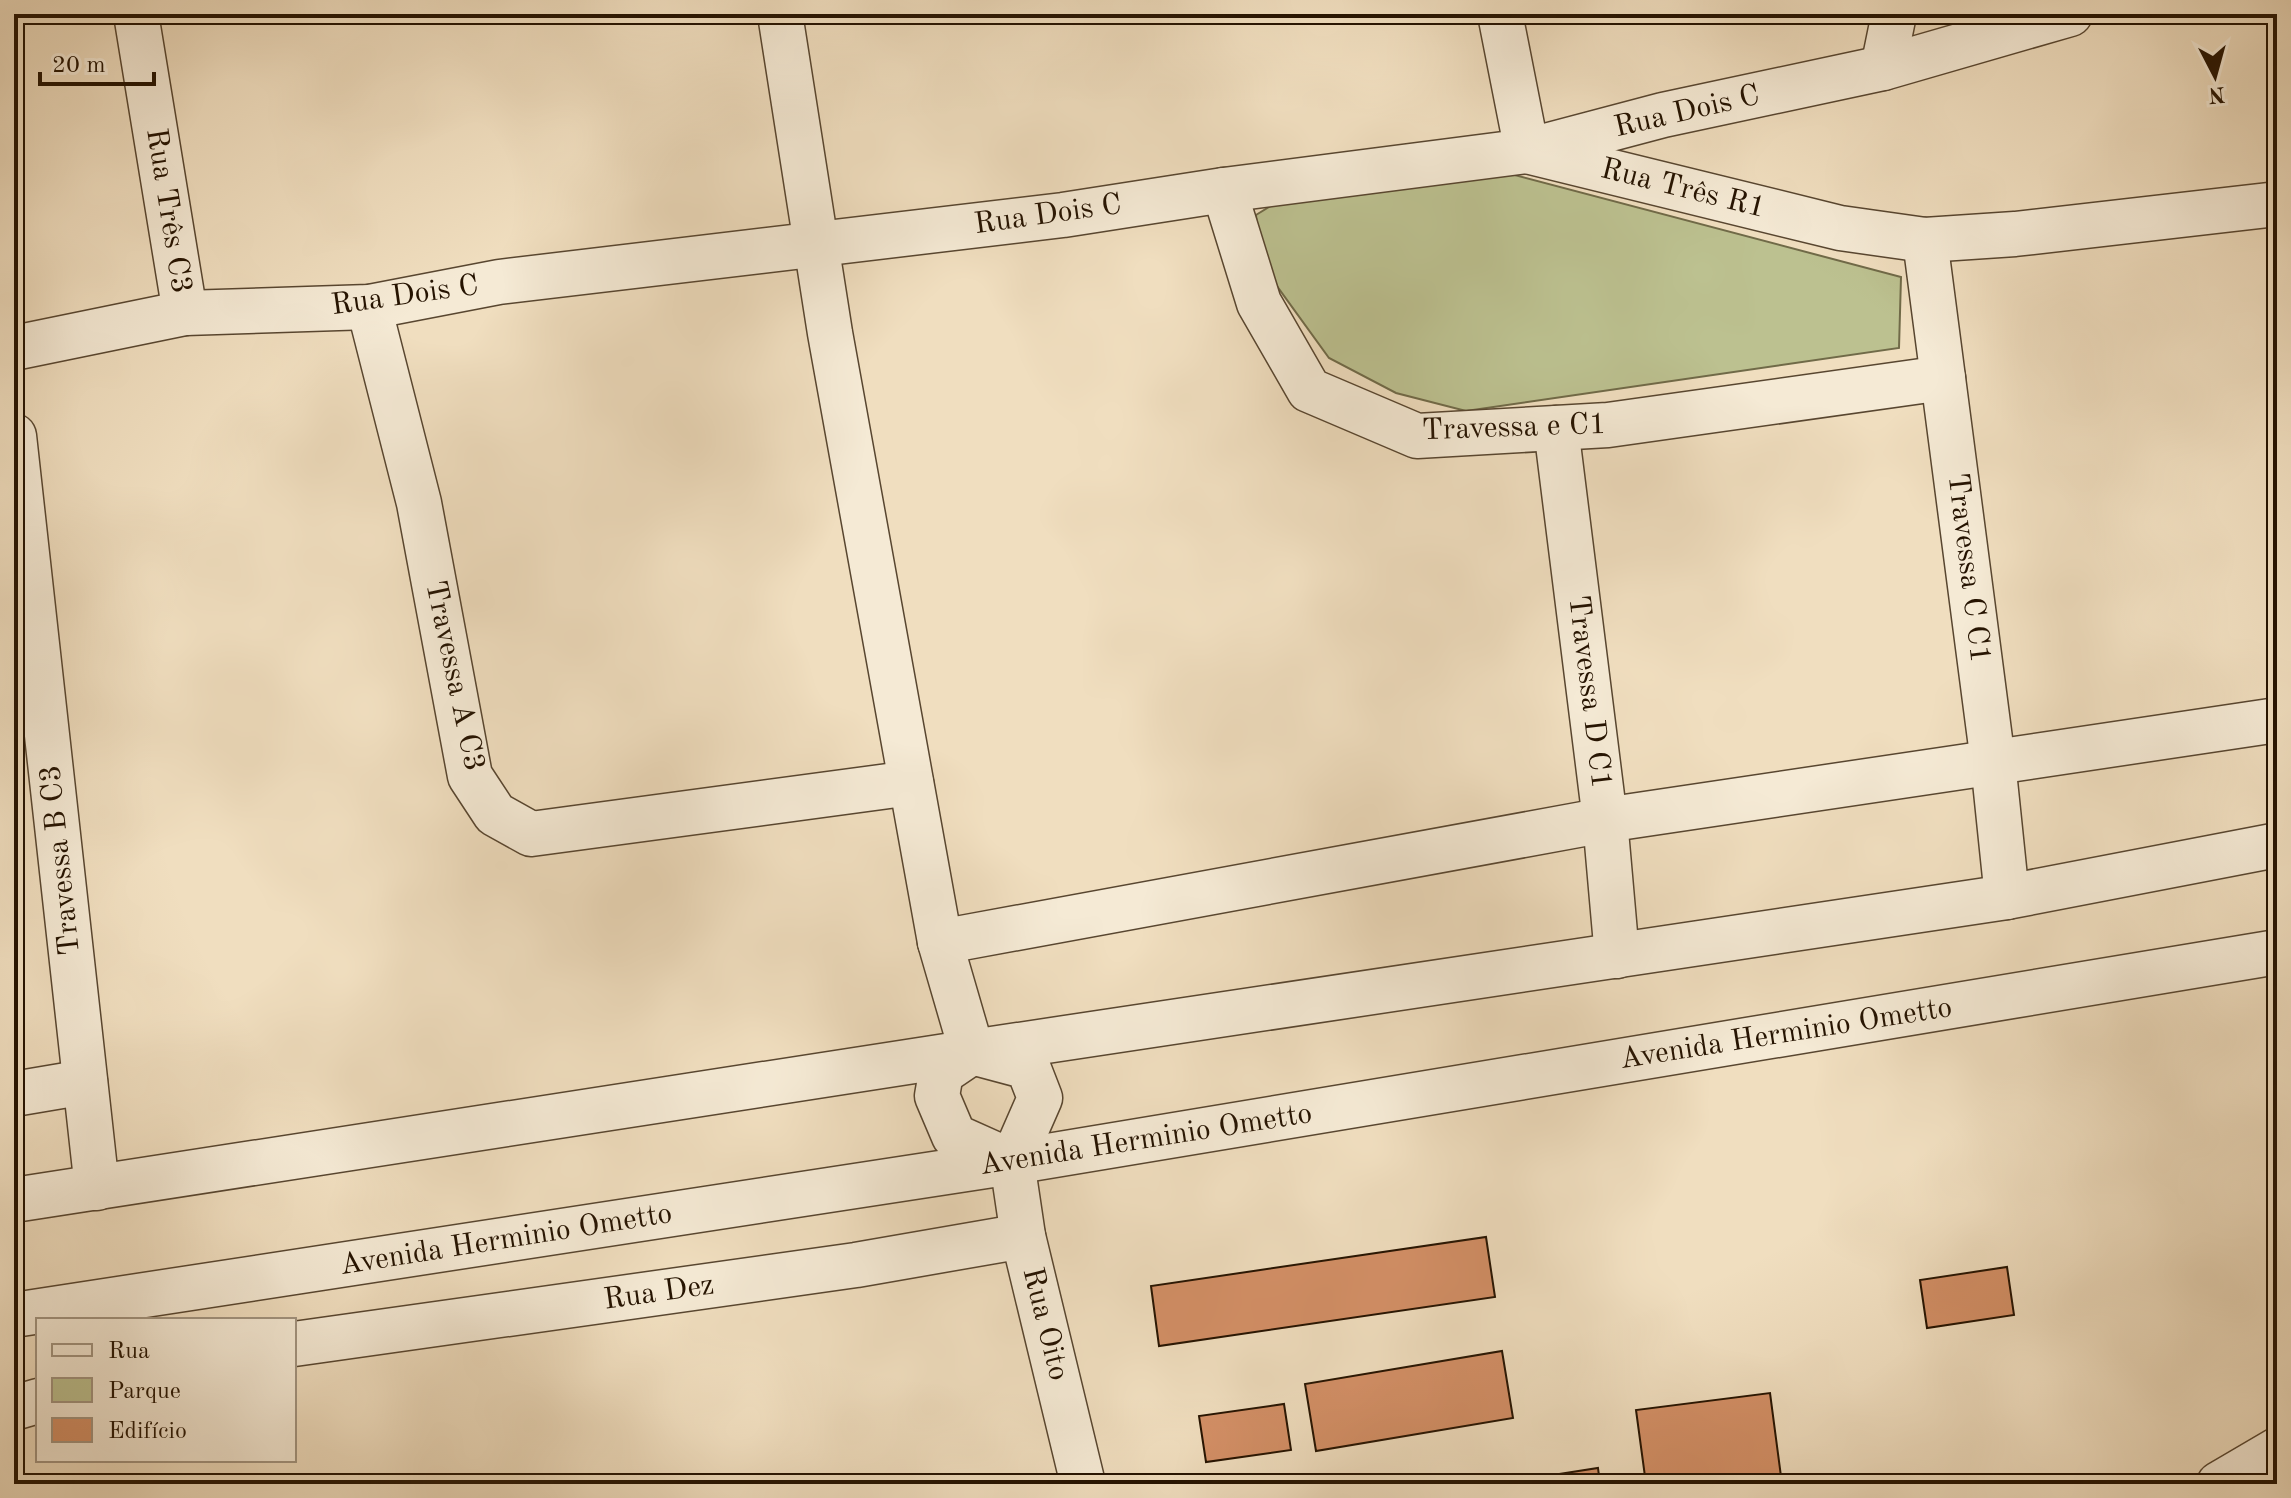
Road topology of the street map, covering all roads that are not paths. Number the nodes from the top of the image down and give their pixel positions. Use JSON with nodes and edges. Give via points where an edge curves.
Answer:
{"nodes":[{"id":1,"x":136,"y":14,"type":"edge"},
{"id":2,"x":780,"y":14,"type":"edge"},
{"id":3,"x":1500,"y":14,"type":"edge"},
{"id":4,"x":1894,"y":14,"type":"edge"},
{"id":5,"x":2070,"y":14,"type":"edge"},
{"id":6,"x":1883,"y":68,"type":"junction"},
{"id":7,"x":1527,"y":151,"type":"junction"},
{"id":8,"x":1224,"y":190,"type":"junction"},
{"id":9,"x":2277,"y":204,"type":"edge"},
{"id":10,"x":1925,"y":240,"type":"junction"},
{"id":11,"x":817,"y":246,"type":"junction"},
{"id":12,"x":369,"y":307,"type":"junction"},
{"id":13,"x":185,"y":313,"type":"junction"},
{"id":14,"x":14,"y":348,"type":"edge"},
{"id":15,"x":1943,"y":378,"type":"junction"},
{"id":16,"x":1556,"y":428,"type":"junction"},
{"id":17,"x":14,"y":436,"type":"edge"},
{"id":18,"x":2277,"y":720,"type":"edge"},
{"id":19,"x":1993,"y":762,"type":"junction"},
{"id":20,"x":911,"y":783,"type":"junction"},
{"id":21,"x":1605,"y":820,"type":"junction"},
{"id":22,"x":2277,"y":845,"type":"edge"},
{"id":23,"x":2007,"y":897,"type":"junction"},
{"id":24,"x":940,"y":942,"type":"junction"},
{"id":25,"x":2277,"y":952,"type":"edge"},
{"id":26,"x":1617,"y":956,"type":"junction"},
{"id":27,"x":972,"y":1052,"type":"junction"},
{"id":28,"x":85,"y":1082,"type":"junction"},
{"id":29,"x":14,"y":1094,"type":"edge"},
{"id":30,"x":1012,"y":1162,"type":"junction"},
{"id":31,"x":97,"y":1188,"type":"junction"},
{"id":32,"x":14,"y":1200,"type":"edge"},
{"id":33,"x":1023,"y":1236,"type":"junction"},
{"id":34,"x":14,"y":1315,"type":"edge"},
{"id":35,"x":296,"y":1344,"type":"edge"},
{"id":36,"x":36,"y":1402,"type":"edge"},
{"id":37,"x":14,"y":1408,"type":"edge"},
{"id":38,"x":2277,"y":1450,"type":"edge"},
{"id":39,"x":1083,"y":1484,"type":"edge"},
{"id":40,"x":2219,"y":1484,"type":"edge"}],
"edges":[{"from":1,"to":13,"type":"street","name":"Rua Três C3"},
{"from":2,"to":11,"type":"street"},
{"from":3,"to":7,"type":"street"},
{"from":4,"to":6,"type":"street"},
{"from":5,"to":6,"type":"street","name":"Rua Dois C"},
{"from":6,"to":7,"type":"street","name":"Rua Dois C","via":[[1663,115]]},
{"from":7,"to":8,"type":"street","name":"Rua Dois C"},
{"from":7,"to":10,"type":"street","name":"Rua Três R1","via":[[1840,228]]},
{"from":8,"to":11,"type":"street","name":"Rua Dois C"},
{"from":8,"to":16,"type":"street","name":"Travessa e C1","via":[[1259,303],[1309,390],[1417,436]]},
{"from":9,"to":10,"type":"street"},
{"from":10,"to":15,"type":"street","name":"Travessa C C1"},
{"from":11,"to":12,"type":"street","name":"Rua Dois C","via":[[499,282]]},
{"from":11,"to":20,"type":"street"},
{"from":12,"to":13,"type":"street","name":"Rua Dois C"},
{"from":12,"to":20,"type":"street","name":"Travessa A C3","via":[[419,503],[470,776],[495,814],[531,834]]},
{"from":13,"to":14,"type":"street","name":"Rua Dois C"},
{"from":15,"to":16,"type":"street","name":"Travessa e C1"},
{"from":15,"to":19,"type":"street","name":"Travessa C C1"},
{"from":16,"to":21,"type":"street","name":"Travessa D C1"},
{"from":17,"to":28,"type":"street","name":"Travessa B C3"},
{"from":18,"to":19,"type":"street"},
{"from":19,"to":21,"type":"street"},
{"from":19,"to":23,"type":"street","name":"Travessa C C1"},
{"from":20,"to":24,"type":"street"},
{"from":21,"to":24,"type":"street"},
{"from":21,"to":26,"type":"street","name":"Travessa D C1"},
{"from":22,"to":23,"type":"street"},
{"from":23,"to":26,"type":"street"},
{"from":24,"to":27,"type":"street"},
{"from":25,"to":30,"type":"street","name":"Avenida Herminio Ometto"},
{"from":26,"to":27,"type":"street"},
{"from":27,"to":30,"type":"street","via":[[1028,1067],[1040,1098]]},
{"from":27,"to":30,"type":"street","via":[[941,1073],[937,1096],[954,1136]]},
{"from":27,"to":31,"type":"street"},
{"from":28,"to":29,"type":"street"},
{"from":28,"to":31,"type":"street","name":"Travessa B C3"},
{"from":30,"to":33,"type":"street","name":"Rua Oito"},
{"from":30,"to":34,"type":"street","name":"Avenida Herminio Ometto"},
{"from":31,"to":32,"type":"street"},
{"from":33,"to":35,"type":"street","name":"Rua Dez","via":[[856,1265]]},
{"from":33,"to":39,"type":"street","name":"Rua Oito"},
{"from":36,"to":37,"type":"street"},
{"from":38,"to":40,"type":"street"}]}
